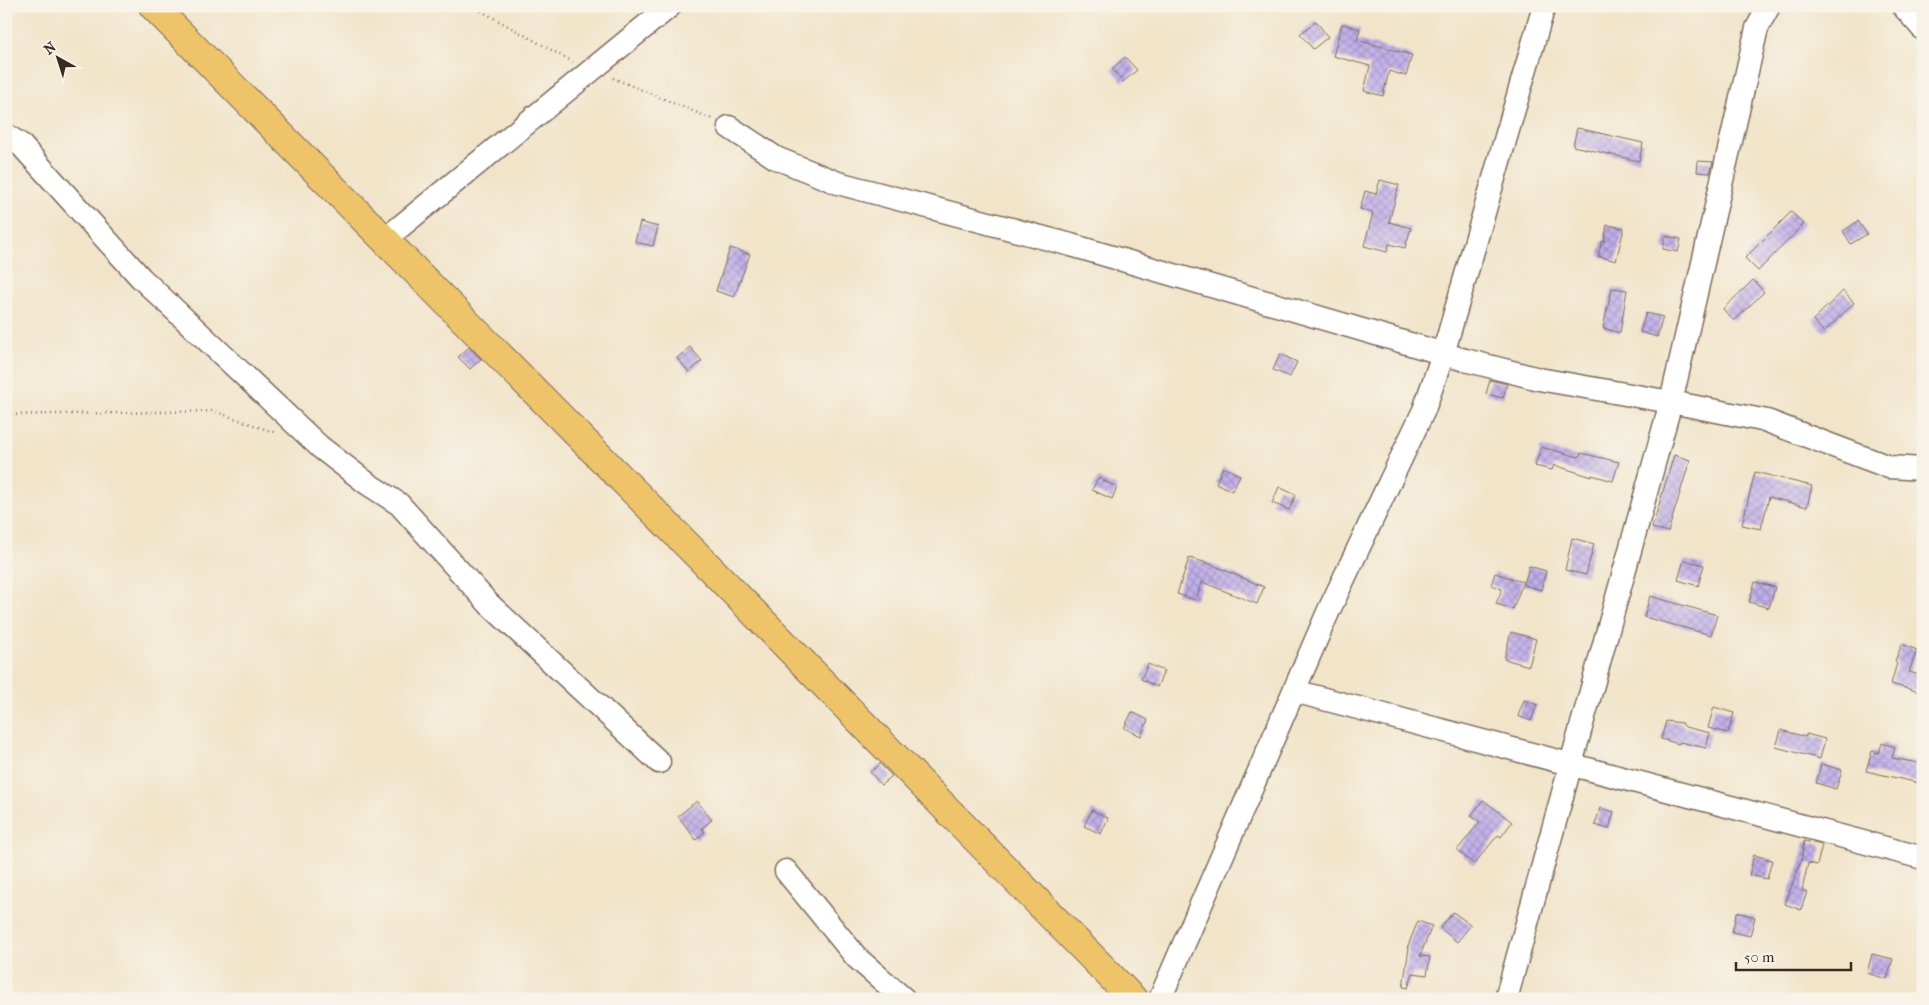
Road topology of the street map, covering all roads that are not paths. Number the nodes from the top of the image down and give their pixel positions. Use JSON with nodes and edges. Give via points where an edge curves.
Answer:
{"nodes":[{"id":1,"x":153,"y":6,"type":"edge"},
{"id":2,"x":670,"y":6,"type":"edge"},
{"id":3,"x":1544,"y":6,"type":"edge"},
{"id":4,"x":1769,"y":6,"type":"edge"},
{"id":5,"x":1903,"y":6,"type":"edge"},
{"id":6,"x":1923,"y":28,"type":"edge"},
{"id":7,"x":729,"y":127,"type":"dead end"},
{"id":8,"x":6,"y":135,"type":"edge"},
{"id":9,"x":384,"y":240,"type":"junction"},
{"id":10,"x":1443,"y":354,"type":"junction"},
{"id":11,"x":1671,"y":402,"type":"junction"},
{"id":12,"x":1923,"y":469,"type":"edge"},
{"id":13,"x":1294,"y":691,"type":"junction"},
{"id":14,"x":659,"y":762,"type":"dead end"},
{"id":15,"x":1571,"y":764,"type":"junction"},
{"id":16,"x":1923,"y":858,"type":"edge"},
{"id":17,"x":786,"y":871,"type":"dead end"},
{"id":18,"x":904,"y":999,"type":"edge"},
{"id":19,"x":1133,"y":999,"type":"edge"},
{"id":20,"x":1160,"y":999,"type":"edge"},
{"id":21,"x":1506,"y":999,"type":"edge"}],
"edges":[{"from":1,"to":9,"type":"main road"},
{"from":2,"to":9,"type":"street"},
{"from":3,"to":10,"type":"street"},
{"from":4,"to":11,"type":"street","via":[[1757,28]]},
{"from":5,"to":6,"type":"street"},
{"from":7,"to":10,"type":"street","via":[[776,158],[838,183],[1071,245]]},
{"from":8,"to":14,"type":"street","via":[[20,144],[142,278],[320,447],[398,504],[489,604]]},
{"from":9,"to":19,"type":"main road"},
{"from":10,"to":11,"type":"street","via":[[1539,379]]},
{"from":10,"to":13,"type":"street","via":[[1424,410]]},
{"from":11,"to":12,"type":"street","via":[[1767,421],[1889,466]]},
{"from":11,"to":15,"type":"street"},
{"from":13,"to":15,"type":"street"},
{"from":13,"to":20,"type":"street"},
{"from":15,"to":16,"type":"street"},
{"from":15,"to":21,"type":"street"},
{"from":17,"to":18,"type":"street","via":[[857,958]]}]}
